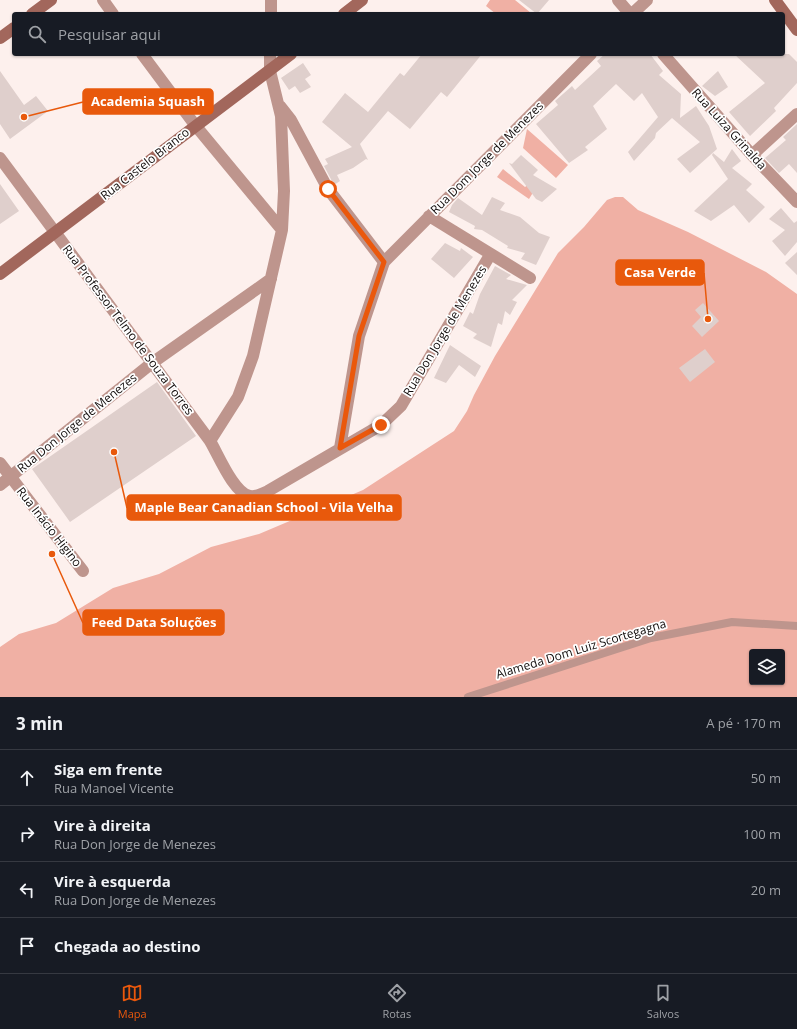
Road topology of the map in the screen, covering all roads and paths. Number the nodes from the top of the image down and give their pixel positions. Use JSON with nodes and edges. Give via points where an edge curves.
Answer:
{"nodes":[{"id":1,"x":51,"y":0,"type":"edge"},
{"id":2,"x":102,"y":0,"type":"edge"},
{"id":3,"x":271,"y":0,"type":"edge"},
{"id":4,"x":362,"y":0,"type":"edge"},
{"id":5,"x":618,"y":0,"type":"edge"},
{"id":6,"x":647,"y":0,"type":"edge"},
{"id":7,"x":775,"y":0,"type":"edge"},
{"id":8,"x":35,"y":12,"type":"edge"},
{"id":9,"x":111,"y":12,"type":"edge"},
{"id":10,"x":271,"y":12,"type":"edge"},
{"id":11,"x":347,"y":12,"type":"edge"},
{"id":12,"x":629,"y":12,"type":"edge"},
{"id":13,"x":633,"y":12,"type":"edge"},
{"id":14,"x":784,"y":12,"type":"edge"},
{"id":15,"x":785,"y":14,"type":"edge"},
{"id":16,"x":12,"y":29,"type":"edge"},
{"id":17,"x":797,"y":30,"type":"edge"},
{"id":18,"x":0,"y":38,"type":"edge"},
{"id":19,"x":143,"y":56,"type":"edge"},
{"id":20,"x":270,"y":56,"type":"edge"},
{"id":21,"x":289,"y":56,"type":"edge"},
{"id":22,"x":589,"y":56,"type":"edge"},
{"id":23,"x":665,"y":56,"type":"edge"},
{"id":24,"x":270,"y":71,"type":"junction"},
{"id":25,"x":280,"y":106,"type":"junction"},
{"id":26,"x":797,"y":114,"type":"edge"},
{"id":27,"x":195,"y":125,"type":"junction"},
{"id":28,"x":752,"y":155,"type":"junction"},
{"id":29,"x":0,"y":158,"type":"edge"},
{"id":30,"x":797,"y":202,"type":"edge"},
{"id":31,"x":429,"y":216,"type":"junction"},
{"id":32,"x":282,"y":230,"type":"junction"},
{"id":33,"x":56,"y":233,"type":"junction"},
{"id":34,"x":490,"y":255,"type":"junction"},
{"id":35,"x":384,"y":262,"type":"junction"},
{"id":36,"x":0,"y":274,"type":"edge"},
{"id":37,"x":530,"y":278,"type":"dead end"},
{"id":38,"x":271,"y":279,"type":"junction"},
{"id":39,"x":152,"y":363,"type":"junction"},
{"id":40,"x":210,"y":440,"type":"junction"},
{"id":41,"x":340,"y":448,"type":"junction"},
{"id":42,"x":0,"y":463,"type":"edge"},
{"id":43,"x":10,"y":477,"type":"junction"},
{"id":44,"x":0,"y":485,"type":"edge"},
{"id":45,"x":257,"y":496,"type":"joint"},
{"id":46,"x":83,"y":571,"type":"dead end"},
{"id":47,"x":797,"y":626,"type":"edge"},
{"id":48,"x":468,"y":697,"type":"edge"}],
"edges":[{"from":1,"to":8,"type":"main road"},
{"from":2,"to":9,"type":"street"},
{"from":3,"to":10,"type":"street"},
{"from":4,"to":11,"type":"main road"},
{"from":5,"to":12,"type":"street"},
{"from":6,"to":13,"type":"street"},
{"from":7,"to":14,"type":"main road"},
{"from":15,"to":17,"type":"main road"},
{"from":16,"to":18,"type":"main road"},
{"from":19,"to":27,"type":"street"},
{"from":20,"to":24,"type":"street"},
{"from":21,"to":24,"type":"main road","name":"Rua Castelo Branco"},
{"from":22,"to":31,"type":"street","name":"Rua Dom Jorge de Menezes"},
{"from":23,"to":28,"type":"street","name":"Rua Luiza Grinalda"},
{"from":24,"to":25,"type":"street"},
{"from":24,"to":27,"type":"main road","name":"Rua Castelo Branco"},
{"from":25,"to":32,"type":"street","via":[[284,191]]},
{"from":25,"to":35,"type":"street","via":[[291,120],[328,189]]},
{"from":26,"to":28,"type":"street"},
{"from":27,"to":32,"type":"street"},
{"from":27,"to":33,"type":"main road","name":"Rua Castelo Branco"},
{"from":28,"to":30,"type":"street","name":"Rua Luiza Grinalda"},
{"from":29,"to":33,"type":"street","name":"Rua Professor Telmo de Souza Torres"},
{"from":31,"to":34,"type":"street","name":"Rua Don Jorge de Menezes"},
{"from":31,"to":35,"type":"street","name":"Rua Dom Jorge de Menezes"},
{"from":32,"to":38,"type":"street"},
{"from":33,"to":36,"type":"main road","name":"Rua Castelo Branco"},
{"from":33,"to":39,"type":"street","name":"Rua Professor Telmo de Souza Torres"},
{"from":34,"to":37,"type":"street"},
{"from":34,"to":41,"type":"street","name":"Rua Don Jorge de Menezes","via":[[401,406],[381,425]]},
{"from":35,"to":41,"type":"street","via":[[359,336]]},
{"from":38,"to":39,"type":"street","name":"Rua Don Jorge de Menezes"},
{"from":38,"to":40,"type":"street","via":[[253,356],[238,397]]},
{"from":39,"to":40,"type":"street","name":"Rua Professor Telmo de Souza Torres"},
{"from":39,"to":43,"type":"street","name":"Rua Don Jorge de Menezes"},
{"from":40,"to":45,"type":"street","name":"Rua Professor Telmo de Souza Torres","via":[[234,484],[244,494]]},
{"from":41,"to":45,"type":"street","name":"Rua Don Jorge de Menezes"},
{"from":42,"to":43,"type":"street","name":"Rua Inácio Higino"},
{"from":43,"to":44,"type":"street","name":"Rua Don Jorge de Menezes"},
{"from":43,"to":46,"type":"street","name":"Rua Inácio Higino"},
{"from":47,"to":48,"type":"lane","name":"Alameda Dom Luiz Scortegagna","via":[[732,622],[651,638]]}]}
